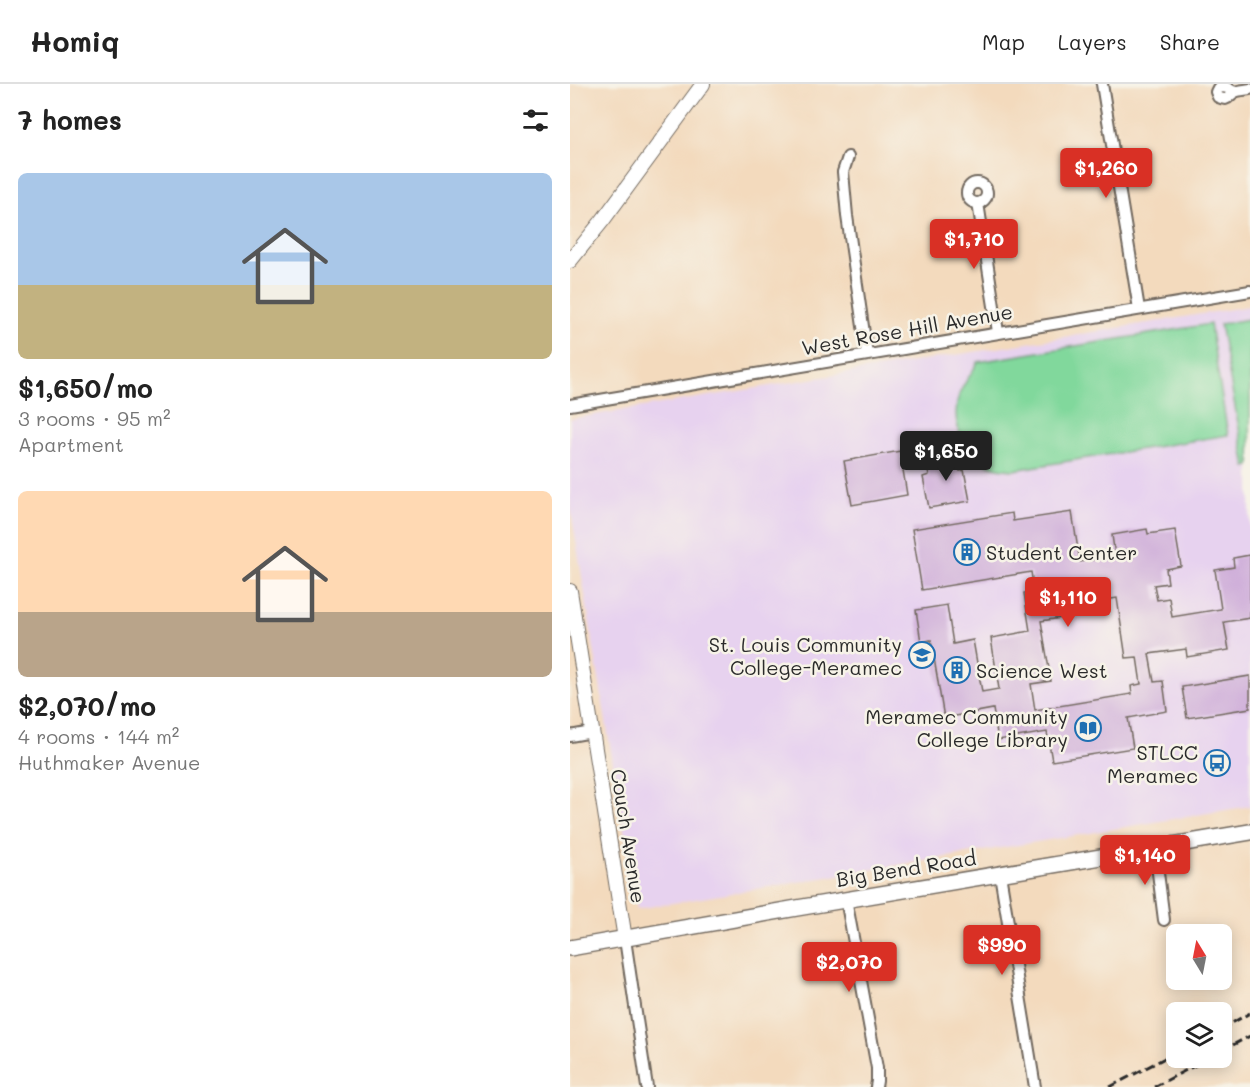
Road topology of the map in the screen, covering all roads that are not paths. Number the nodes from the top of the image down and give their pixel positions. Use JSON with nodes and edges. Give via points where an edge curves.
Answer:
{"nodes":[{"id":1,"x":703,"y":84,"type":"edge"},
{"id":2,"x":1102,"y":84,"type":"edge"},
{"id":3,"x":1250,"y":89,"type":"edge"},
{"id":4,"x":1234,"y":92,"type":"dead end"},
{"id":5,"x":848,"y":157,"type":"dead end"},
{"id":6,"x":978,"y":203,"type":"dead end"},
{"id":7,"x":570,"y":261,"type":"edge"},
{"id":8,"x":1250,"y":291,"type":"edge"},
{"id":9,"x":1139,"y":309,"type":"junction"},
{"id":10,"x":998,"y":332,"type":"junction"},
{"id":11,"x":867,"y":354,"type":"junction"},
{"id":12,"x":570,"y":405,"type":"edge"},
{"id":13,"x":570,"y":591,"type":"edge"},
{"id":14,"x":592,"y":732,"type":"junction"},
{"id":15,"x":570,"y":736,"type":"edge"},
{"id":16,"x":1250,"y":832,"type":"edge"},
{"id":17,"x":1155,"y":849,"type":"junction"},
{"id":18,"x":1000,"y":874,"type":"junction"},
{"id":19,"x":846,"y":899,"type":"junction"},
{"id":20,"x":1164,"y":920,"type":"dead end"},
{"id":21,"x":625,"y":939,"type":"junction"},
{"id":22,"x":570,"y":948,"type":"edge"},
{"id":23,"x":878,"y":1086,"type":"edge"},
{"id":24,"x":647,"y":1087,"type":"edge"},
{"id":25,"x":1035,"y":1087,"type":"edge"}],
"edges":[{"from":1,"to":7,"type":"street"},
{"from":2,"to":9,"type":"street"},
{"from":3,"to":4,"type":"street"},
{"from":5,"to":11,"type":"street","via":[[843,172],[847,216]]},
{"from":6,"to":10,"type":"street"},
{"from":8,"to":9,"type":"street","name":"West Rose Hill Avenue"},
{"from":9,"to":10,"type":"street","name":"West Rose Hill Avenue"},
{"from":10,"to":11,"type":"street","name":"West Rose Hill Avenue"},
{"from":11,"to":12,"type":"street","name":"West Rose Hill Avenue"},
{"from":13,"to":14,"type":"street","name":"Couch Avenue"},
{"from":14,"to":15,"type":"street"},
{"from":14,"to":21,"type":"street","name":"Couch Avenue"},
{"from":16,"to":17,"type":"main road","name":"Big Bend Road"},
{"from":17,"to":18,"type":"main road","name":"Big Bend Road"},
{"from":17,"to":20,"type":"street"},
{"from":18,"to":19,"type":"main road","name":"Big Bend Road"},
{"from":18,"to":25,"type":"street"},
{"from":19,"to":21,"type":"main road","name":"Big Bend Road"},
{"from":19,"to":23,"type":"street"},
{"from":21,"to":22,"type":"main road","name":"Big Bend Road"},
{"from":21,"to":24,"type":"street","name":"Couch Avenue"}]}
